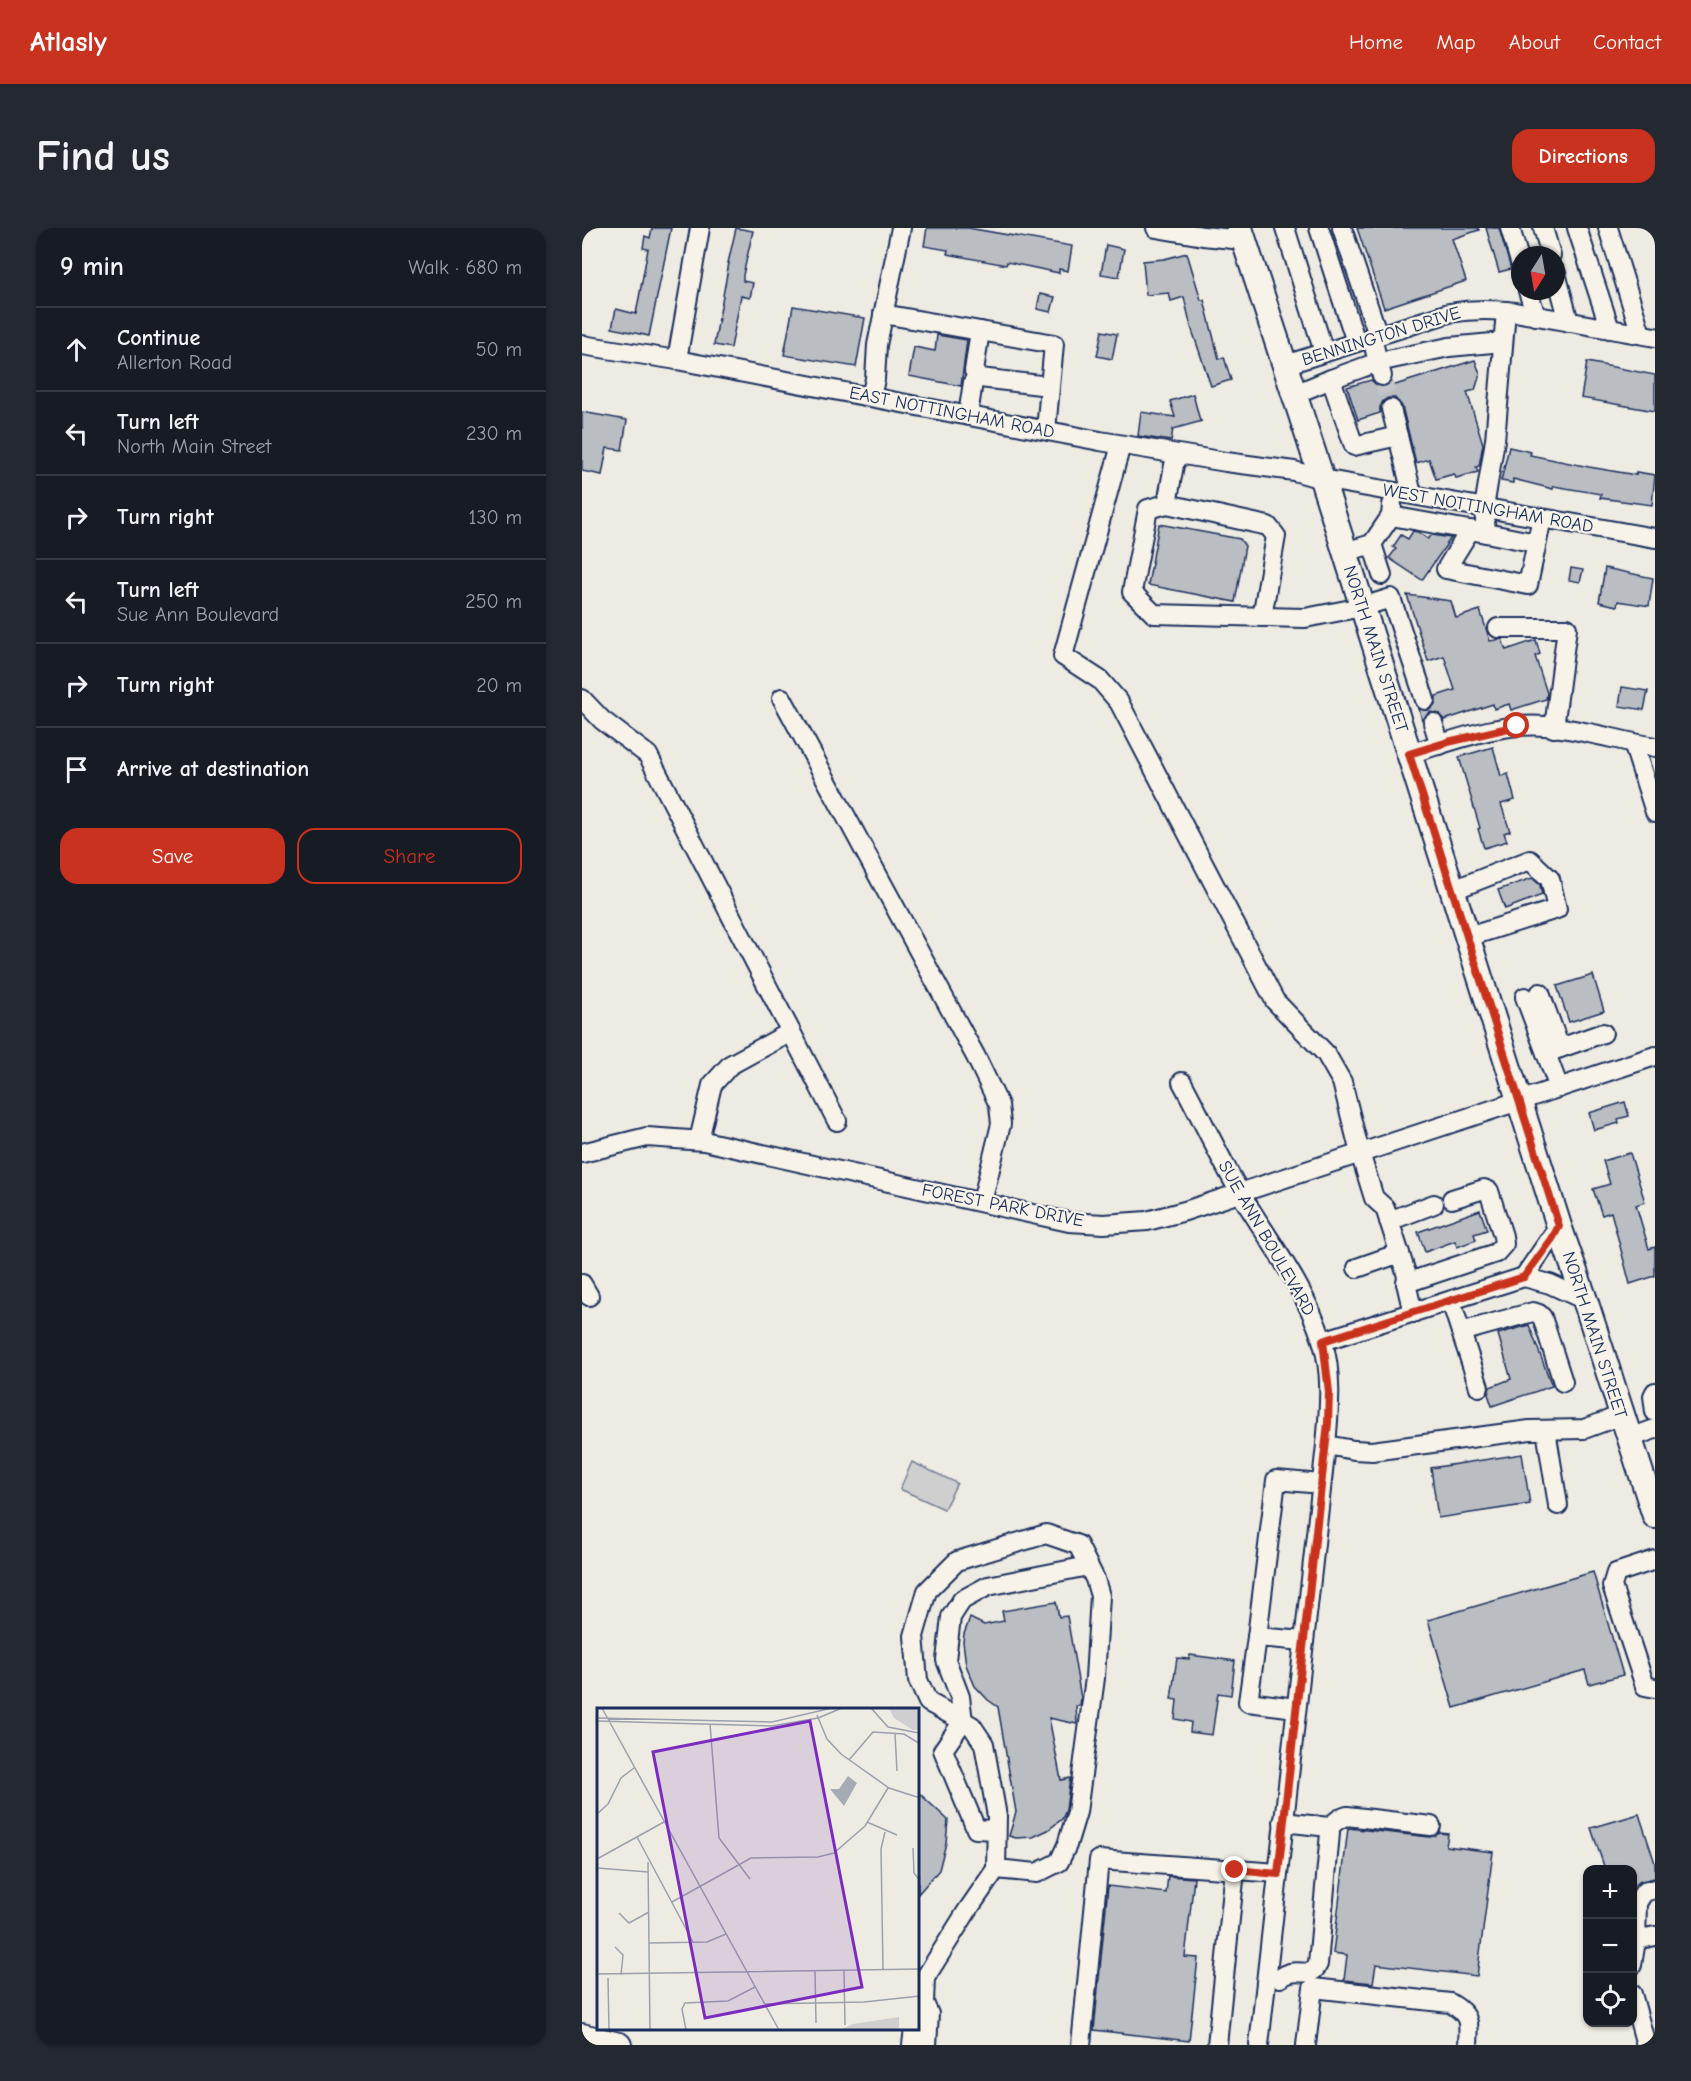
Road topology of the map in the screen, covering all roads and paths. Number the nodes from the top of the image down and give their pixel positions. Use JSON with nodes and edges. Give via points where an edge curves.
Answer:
{"nodes":[{"id":1,"x":700,"y":228,"type":"edge"},
{"id":2,"x":901,"y":228,"type":"edge"},
{"id":3,"x":1156,"y":228,"type":"edge"},
{"id":4,"x":1285,"y":228,"type":"edge"},
{"id":5,"x":1319,"y":228,"type":"edge"},
{"id":6,"x":1342,"y":228,"type":"edge"},
{"id":7,"x":1510,"y":228,"type":"edge"},
{"id":8,"x":1543,"y":228,"type":"edge"},
{"id":9,"x":1577,"y":228,"type":"edge"},
{"id":10,"x":1608,"y":228,"type":"edge"},
{"id":11,"x":1242,"y":234,"type":"edge"},
{"id":12,"x":1515,"y":246,"type":"edge"},
{"id":13,"x":1548,"y":246,"type":"edge"},
{"id":14,"x":1531,"y":300,"type":"edge"},
{"id":15,"x":1563,"y":300,"type":"edge"},
{"id":16,"x":1506,"y":311,"type":"junction"},
{"id":17,"x":884,"y":314,"type":"junction"},
{"id":18,"x":1536,"y":316,"type":"junction"},
{"id":19,"x":1569,"y":322,"type":"junction"},
{"id":20,"x":1610,"y":329,"type":"junction"},
{"id":21,"x":980,"y":331,"type":"junction"},
{"id":22,"x":1648,"y":336,"type":"edge"},
{"id":23,"x":1369,"y":338,"type":"junction"},
{"id":24,"x":1503,"y":342,"type":"junction"},
{"id":25,"x":582,"y":345,"type":"edge"},
{"id":26,"x":1324,"y":352,"type":"junction"},
{"id":27,"x":677,"y":360,"type":"junction"},
{"id":28,"x":1285,"y":365,"type":"junction"},
{"id":29,"x":1380,"y":369,"type":"junction"},
{"id":30,"x":975,"y":377,"type":"junction"},
{"id":31,"x":1331,"y":379,"type":"junction"},
{"id":32,"x":1049,"y":386,"type":"junction"},
{"id":33,"x":1294,"y":394,"type":"junction"},
{"id":34,"x":871,"y":397,"type":"junction"},
{"id":35,"x":1391,"y":409,"type":"tunnel mouth"},
{"id":36,"x":968,"y":415,"type":"junction"},
{"id":37,"x":1046,"y":430,"type":"junction"},
{"id":38,"x":1398,"y":436,"type":"junction"},
{"id":39,"x":1121,"y":445,"type":"junction"},
{"id":40,"x":1176,"y":454,"type":"junction"},
{"id":41,"x":1322,"y":478,"type":"junction"},
{"id":42,"x":1403,"y":493,"type":"junction"},
{"id":43,"x":1167,"y":504,"type":"junction"},
{"id":44,"x":1484,"y":508,"type":"junction"},
{"id":45,"x":1392,"y":516,"type":"junction"},
{"id":46,"x":1542,"y":518,"type":"junction"},
{"id":47,"x":1478,"y":532,"type":"junction"},
{"id":48,"x":1655,"y":538,"type":"edge"},
{"id":49,"x":1536,"y":543,"type":"junction"},
{"id":50,"x":1372,"y":544,"type":"junction"},
{"id":51,"x":1345,"y":552,"type":"junction"},
{"id":52,"x":1382,"y":575,"type":"dead end"},
{"id":53,"x":1362,"y":606,"type":"junction"},
{"id":54,"x":1262,"y":617,"type":"junction"},
{"id":55,"x":1498,"y":628,"type":"dead end"},
{"id":56,"x":1408,"y":650,"type":"junction"},
{"id":57,"x":1379,"y":659,"type":"junction"},
{"id":58,"x":782,"y":698,"type":"dead end"},
{"id":59,"x":582,"y":699,"type":"edge"},
{"id":60,"x":1392,"y":699,"type":"junction"},
{"id":61,"x":1433,"y":723,"type":"dead end"},
{"id":62,"x":1554,"y":728,"type":"junction"},
{"id":63,"x":1633,"y":743,"type":"junction"},
{"id":64,"x":1440,"y":745,"type":"junction"},
{"id":65,"x":1655,"y":747,"type":"edge"},
{"id":66,"x":1409,"y":754,"type":"junction"},
{"id":67,"x":1655,"y":812,"type":"edge"},
{"id":68,"x":1453,"y":890,"type":"junction"},
{"id":69,"x":1468,"y":937,"type":"junction"},
{"id":70,"x":1533,"y":995,"type":"dead end"},
{"id":71,"x":791,"y":1032,"type":"junction"},
{"id":72,"x":1603,"y":1033,"type":"dead end"},
{"id":73,"x":1553,"y":1051,"type":"junction"},
{"id":74,"x":1655,"y":1056,"type":"edge"},
{"id":75,"x":1182,"y":1082,"type":"dead end"},
{"id":76,"x":1558,"y":1088,"type":"junction"},
{"id":77,"x":1520,"y":1101,"type":"junction"},
{"id":78,"x":837,"y":1121,"type":"dead end"},
{"id":79,"x":699,"y":1140,"type":"junction"},
{"id":80,"x":582,"y":1153,"type":"edge"},
{"id":81,"x":1360,"y":1153,"type":"junction"},
{"id":82,"x":1240,"y":1193,"type":"junction"},
{"id":83,"x":1452,"y":1199,"type":"dead end"},
{"id":84,"x":982,"y":1202,"type":"junction"},
{"id":85,"x":1434,"y":1204,"type":"dead end"},
{"id":86,"x":1389,"y":1221,"type":"junction"},
{"id":87,"x":1559,"y":1226,"type":"junction"},
{"id":88,"x":1400,"y":1253,"type":"junction"},
{"id":89,"x":1357,"y":1268,"type":"dead end"},
{"id":90,"x":1524,"y":1277,"type":"junction"},
{"id":91,"x":1406,"y":1282,"type":"junction"},
{"id":92,"x":1585,"y":1300,"type":"junction"},
{"id":93,"x":1450,"y":1301,"type":"junction"},
{"id":94,"x":1413,"y":1313,"type":"junction"},
{"id":95,"x":1461,"y":1332,"type":"junction"},
{"id":96,"x":1323,"y":1341,"type":"junction"},
{"id":97,"x":1563,"y":1382,"type":"dead end"},
{"id":98,"x":1479,"y":1387,"type":"dead end"},
{"id":99,"x":1655,"y":1392,"type":"edge"},
{"id":100,"x":1655,"y":1412,"type":"edge"},
{"id":101,"x":1622,"y":1415,"type":"junction"},
{"id":102,"x":1655,"y":1429,"type":"edge"},
{"id":103,"x":1546,"y":1430,"type":"junction"},
{"id":104,"x":1630,"y":1438,"type":"junction"},
{"id":105,"x":1326,"y":1445,"type":"junction"},
{"id":106,"x":1321,"y":1484,"type":"junction"},
{"id":107,"x":1558,"y":1506,"type":"dead end"},
{"id":108,"x":1655,"y":1516,"type":"edge"},
{"id":109,"x":977,"y":1555,"type":"junction"},
{"id":110,"x":1655,"y":1560,"type":"edge"},
{"id":111,"x":1091,"y":1572,"type":"junction"},
{"id":112,"x":992,"y":1585,"type":"junction"},
{"id":113,"x":1257,"y":1637,"type":"junction"},
{"id":114,"x":1304,"y":1641,"type":"junction"},
{"id":115,"x":1655,"y":1688,"type":"edge"},
{"id":116,"x":1296,"y":1708,"type":"junction"},
{"id":117,"x":963,"y":1721,"type":"junction"},
{"id":118,"x":1283,"y":1822,"type":"junction"},
{"id":119,"x":1431,"y":1826,"type":"dead end"},
{"id":120,"x":1329,"y":1827,"type":"junction"},
{"id":121,"x":996,"y":1830,"type":"junction"},
{"id":122,"x":996,"y":1869,"type":"junction"},
{"id":123,"x":1235,"y":1870,"type":"junction"},
{"id":124,"x":1278,"y":1874,"type":"junction"},
{"id":125,"x":1655,"y":1889,"type":"edge"},
{"id":126,"x":1637,"y":1919,"type":"edge"},
{"id":127,"x":1655,"y":1936,"type":"edge"},
{"id":128,"x":1637,"y":1940,"type":"edge"},
{"id":129,"x":1273,"y":1977,"type":"junction"},
{"id":130,"x":1313,"y":1988,"type":"junction"},
{"id":131,"x":921,"y":2006,"type":"edge"},
{"id":132,"x":1637,"y":2012,"type":"edge"},
{"id":133,"x":914,"y":2030,"type":"edge"},
{"id":134,"x":1655,"y":2033,"type":"edge"},
{"id":135,"x":582,"y":2036,"type":"edge"},
{"id":136,"x":619,"y":2045,"type":"edge"},
{"id":137,"x":912,"y":2045,"type":"edge"},
{"id":138,"x":927,"y":2045,"type":"edge"},
{"id":139,"x":1081,"y":2045,"type":"edge"},
{"id":140,"x":1217,"y":2045,"type":"edge"},
{"id":141,"x":1258,"y":2045,"type":"edge"},
{"id":142,"x":1306,"y":2045,"type":"edge"},
{"id":143,"x":1468,"y":2045,"type":"edge"},
{"id":144,"x":1646,"y":2045,"type":"edge"},
{"id":145,"x":1652,"y":2045,"type":"edge"}],
"edges":[{"from":1,"to":27,"type":"street"},
{"from":2,"to":17,"type":"street"},
{"from":3,"to":11,"type":"street","via":[[1203,236]]},
{"from":4,"to":26,"type":"street"},
{"from":5,"to":23,"type":"street"},
{"from":6,"to":23,"type":"street"},
{"from":7,"to":12,"type":"street"},
{"from":8,"to":13,"type":"street"},
{"from":9,"to":20,"type":"street"},
{"from":10,"to":22,"type":"street"},
{"from":11,"to":28,"type":"main road","name":"NORTH MAIN STREET"},
{"from":14,"to":18,"type":"street"},
{"from":15,"to":19,"type":"street"},
{"from":16,"to":18,"type":"street","name":"BENNINGTON DRIVE"},
{"from":16,"to":23,"type":"street","name":"BENNINGTON DRIVE","via":[[1449,313]]},
{"from":16,"to":24,"type":"street"},
{"from":17,"to":21,"type":"street"},
{"from":17,"to":34,"type":"street"},
{"from":18,"to":19,"type":"street","name":"BENNINGTON DRIVE"},
{"from":19,"to":20,"type":"street","name":"BENNINGTON DRIVE"},
{"from":20,"to":22,"type":"street","name":"BENNINGTON DRIVE"},
{"from":21,"to":30,"type":"street"},
{"from":21,"to":32,"type":"street","via":[[1054,344]]},
{"from":23,"to":26,"type":"street","name":"BENNINGTON DRIVE"},
{"from":23,"to":29,"type":"street"},
{"from":24,"to":29,"type":"street","via":[[1449,347]]},
{"from":24,"to":44,"type":"street","via":[[1495,440]]},
{"from":25,"to":27,"type":"street","name":"EAST NOTTINGHAM ROAD"},
{"from":26,"to":28,"type":"street","name":"BENNINGTON DRIVE"},
{"from":27,"to":34,"type":"street","name":"EAST NOTTINGHAM ROAD"},
{"from":28,"to":33,"type":"main road","name":"NORTH MAIN STREET"},
{"from":29,"to":31,"type":"street"},
{"from":30,"to":32,"type":"street"},
{"from":30,"to":36,"type":"street"},
{"from":31,"to":33,"type":"street"},
{"from":31,"to":38,"type":"street","via":[[1354,446]]},
{"from":32,"to":37,"type":"street"},
{"from":33,"to":41,"type":"main road","name":"NORTH MAIN STREET"},
{"from":34,"to":36,"type":"street","name":"EAST NOTTINGHAM ROAD"},
{"from":35,"to":38,"type":"street"},
{"from":36,"to":37,"type":"street","name":"EAST NOTTINGHAM ROAD"},
{"from":37,"to":39,"type":"street","name":"EAST NOTTINGHAM ROAD"},
{"from":38,"to":42,"type":"street"},
{"from":39,"to":40,"type":"street","name":"EAST NOTTINGHAM ROAD"},
{"from":39,"to":81,"type":"street","via":[[1063,656],[1100,680],[1119,702],[1275,1001],[1326,1054],[1342,1082]]},
{"from":40,"to":41,"type":"street","name":"EAST NOTTINGHAM ROAD"},
{"from":40,"to":43,"type":"street"},
{"from":41,"to":42,"type":"street","name":"WEST NOTTINGHAM ROAD"},
{"from":41,"to":51,"type":"main road","name":"NORTH MAIN STREET"},
{"from":42,"to":44,"type":"street","name":"WEST NOTTINGHAM ROAD"},
{"from":42,"to":45,"type":"street"},
{"from":43,"to":54,"type":"street","via":[[1268,526],[1276,536]]},
{"from":43,"to":54,"type":"street","via":[[1148,509],[1132,592],[1154,614]]},
{"from":44,"to":46,"type":"street","name":"WEST NOTTINGHAM ROAD"},
{"from":44,"to":47,"type":"street"},
{"from":45,"to":47,"type":"street"},
{"from":45,"to":50,"type":"street"},
{"from":46,"to":48,"type":"street","name":"WEST NOTTINGHAM ROAD"},
{"from":46,"to":49,"type":"street"},
{"from":47,"to":49,"type":"street"},
{"from":47,"to":49,"type":"street","via":[[1446,569],[1528,585]]},
{"from":50,"to":51,"type":"street"},
{"from":50,"to":52,"type":"street"},
{"from":51,"to":53,"type":"main road","name":"NORTH MAIN STREET"},
{"from":53,"to":54,"type":"street","via":[[1305,618]]},
{"from":53,"to":56,"type":"street","via":[[1391,598]]},
{"from":53,"to":57,"type":"main road","name":"NORTH MAIN STREET"},
{"from":55,"to":62,"type":"street","via":[[1567,628]]},
{"from":56,"to":57,"type":"street"},
{"from":56,"to":60,"type":"street","via":[[1423,695]]},
{"from":57,"to":60,"type":"main road","name":"NORTH MAIN STREET"},
{"from":58,"to":84,"type":"street","via":[[999,1106],[1001,1124]]},
{"from":59,"to":71,"type":"street","via":[[602,720],[648,755]]},
{"from":60,"to":66,"type":"main road","name":"NORTH MAIN STREET"},
{"from":61,"to":64,"type":"street"},
{"from":62,"to":63,"type":"street"},
{"from":62,"to":64,"type":"street","via":[[1505,728]]},
{"from":63,"to":65,"type":"street"},
{"from":63,"to":67,"type":"street"},
{"from":64,"to":66,"type":"street"},
{"from":66,"to":68,"type":"main road","name":"NORTH MAIN STREET"},
{"from":68,"to":69,"type":"main road","name":"NORTH MAIN STREET"},
{"from":68,"to":69,"type":"street","via":[[1530,860],[1550,879],[1557,909]]},
{"from":69,"to":77,"type":"main road","name":"NORTH MAIN STREET"},
{"from":70,"to":73,"type":"street"},
{"from":71,"to":78,"type":"street"},
{"from":71,"to":79,"type":"street","via":[[730,1065],[712,1085]]},
{"from":72,"to":73,"type":"street"},
{"from":73,"to":76,"type":"street"},
{"from":74,"to":76,"type":"street","name":"FOREST PARK DRIVE"},
{"from":75,"to":82,"type":"street","name":"SUE ANN BOULEVARD"},
{"from":76,"to":77,"type":"street","name":"FOREST PARK DRIVE"},
{"from":77,"to":81,"type":"street","name":"FOREST PARK DRIVE"},
{"from":77,"to":87,"type":"main road","name":"NORTH MAIN STREET"},
{"from":79,"to":80,"type":"street","name":"FOREST PARK DRIVE","via":[[647,1137]]},
{"from":79,"to":84,"type":"street","name":"FOREST PARK DRIVE"},
{"from":81,"to":82,"type":"street","name":"FOREST PARK DRIVE"},
{"from":81,"to":86,"type":"street","via":[[1374,1198],[1385,1208]]},
{"from":82,"to":84,"type":"street","name":"FOREST PARK DRIVE","via":[[1147,1221],[1104,1224],[1069,1222]]},
{"from":82,"to":96,"type":"street","name":"SUE ANN BOULEVARD","via":[[1292,1275]]},
{"from":83,"to":91,"type":"street","via":[[1484,1189],[1489,1191],[1504,1244],[1496,1253]]},
{"from":85,"to":86,"type":"street"},
{"from":86,"to":88,"type":"street"},
{"from":87,"to":90,"type":"street"},
{"from":87,"to":92,"type":"main road","name":"NORTH MAIN STREET"},
{"from":88,"to":89,"type":"street"},
{"from":88,"to":91,"type":"street"},
{"from":90,"to":92,"type":"street"},
{"from":90,"to":93,"type":"street"},
{"from":91,"to":94,"type":"street"},
{"from":92,"to":101,"type":"main road","name":"NORTH MAIN STREET"},
{"from":93,"to":94,"type":"street"},
{"from":93,"to":95,"type":"street"},
{"from":94,"to":96,"type":"street"},
{"from":95,"to":97,"type":"street","via":[[1533,1312],[1539,1314]]},
{"from":95,"to":98,"type":"street"},
{"from":96,"to":105,"type":"street","name":"SUE ANN BOULEVARD","via":[[1329,1392]]},
{"from":99,"to":100,"type":"street"},
{"from":101,"to":103,"type":"street","via":[[1584,1429]]},
{"from":101,"to":104,"type":"main road","name":"NORTH MAIN STREET"},
{"from":102,"to":104,"type":"street"},
{"from":103,"to":105,"type":"street","via":[[1372,1451]]},
{"from":103,"to":107,"type":"street"},
{"from":104,"to":108,"type":"main road","name":"NORTH MAIN STREET"},
{"from":105,"to":106,"type":"street","name":"SUE ANN BOULEVARD"},
{"from":106,"to":113,"type":"street","via":[[1275,1480]]},
{"from":106,"to":114,"type":"street","name":"SUE ANN BOULEVARD"},
{"from":109,"to":111,"type":"street","via":[[1046,1533],[1078,1545]]},
{"from":109,"to":112,"type":"street"},
{"from":109,"to":117,"type":"street","via":[[957,1561],[927,1591],[914,1636],[918,1680],[928,1702]]},
{"from":110,"to":115,"type":"street","via":[[1616,1573],[1612,1586],[1644,1686]]},
{"from":111,"to":112,"type":"street"},
{"from":111,"to":122,"type":"street","via":[[1100,1596],[1095,1678],[1077,1812],[1067,1845],[1059,1862],[1037,1873]]},
{"from":112,"to":117,"type":"street","via":[[963,1600],[951,1617],[946,1660],[960,1697]]},
{"from":113,"to":114,"type":"street"},
{"from":113,"to":116,"type":"street","via":[[1248,1702]]},
{"from":114,"to":116,"type":"street","name":"SUE ANN BOULEVARD"},
{"from":116,"to":118,"type":"street","name":"SUE ANN BOULEVARD"},
{"from":117,"to":121,"type":"street","via":[[972,1726],[984,1744]]},
{"from":117,"to":121,"type":"street","via":[[943,1750],[976,1829]]},
{"from":118,"to":120,"type":"street"},
{"from":118,"to":124,"type":"street","name":"SUE ANN BOULEVARD"},
{"from":119,"to":120,"type":"street","via":[[1347,1816]]},
{"from":120,"to":129,"type":"street","via":[[1318,1964],[1307,1974]]},
{"from":121,"to":122,"type":"street"},
{"from":122,"to":131,"type":"street","via":[[925,1978]]},
{"from":123,"to":124,"type":"street"},
{"from":123,"to":139,"type":"street","via":[[1099,1860]]},
{"from":123,"to":140,"type":"street"},
{"from":124,"to":129,"type":"street","name":"SUE ANN BOULEVARD"},
{"from":125,"to":126,"type":"street","via":[[1644,1892],[1637,1903]]},
{"from":127,"to":128,"type":"street"},
{"from":129,"to":130,"type":"street","via":[[1291,1986]]},
{"from":129,"to":141,"type":"street","name":"SUE ANN BOULEVARD"},
{"from":130,"to":142,"type":"street"},
{"from":130,"to":143,"type":"street","via":[[1450,2003],[1463,2010],[1469,2021]]},
{"from":131,"to":138,"type":"street","via":[[929,2014]]},
{"from":132,"to":144,"type":"street"},
{"from":133,"to":137,"type":"street"},
{"from":134,"to":145,"type":"street"},
{"from":135,"to":136,"type":"main road"}]}
